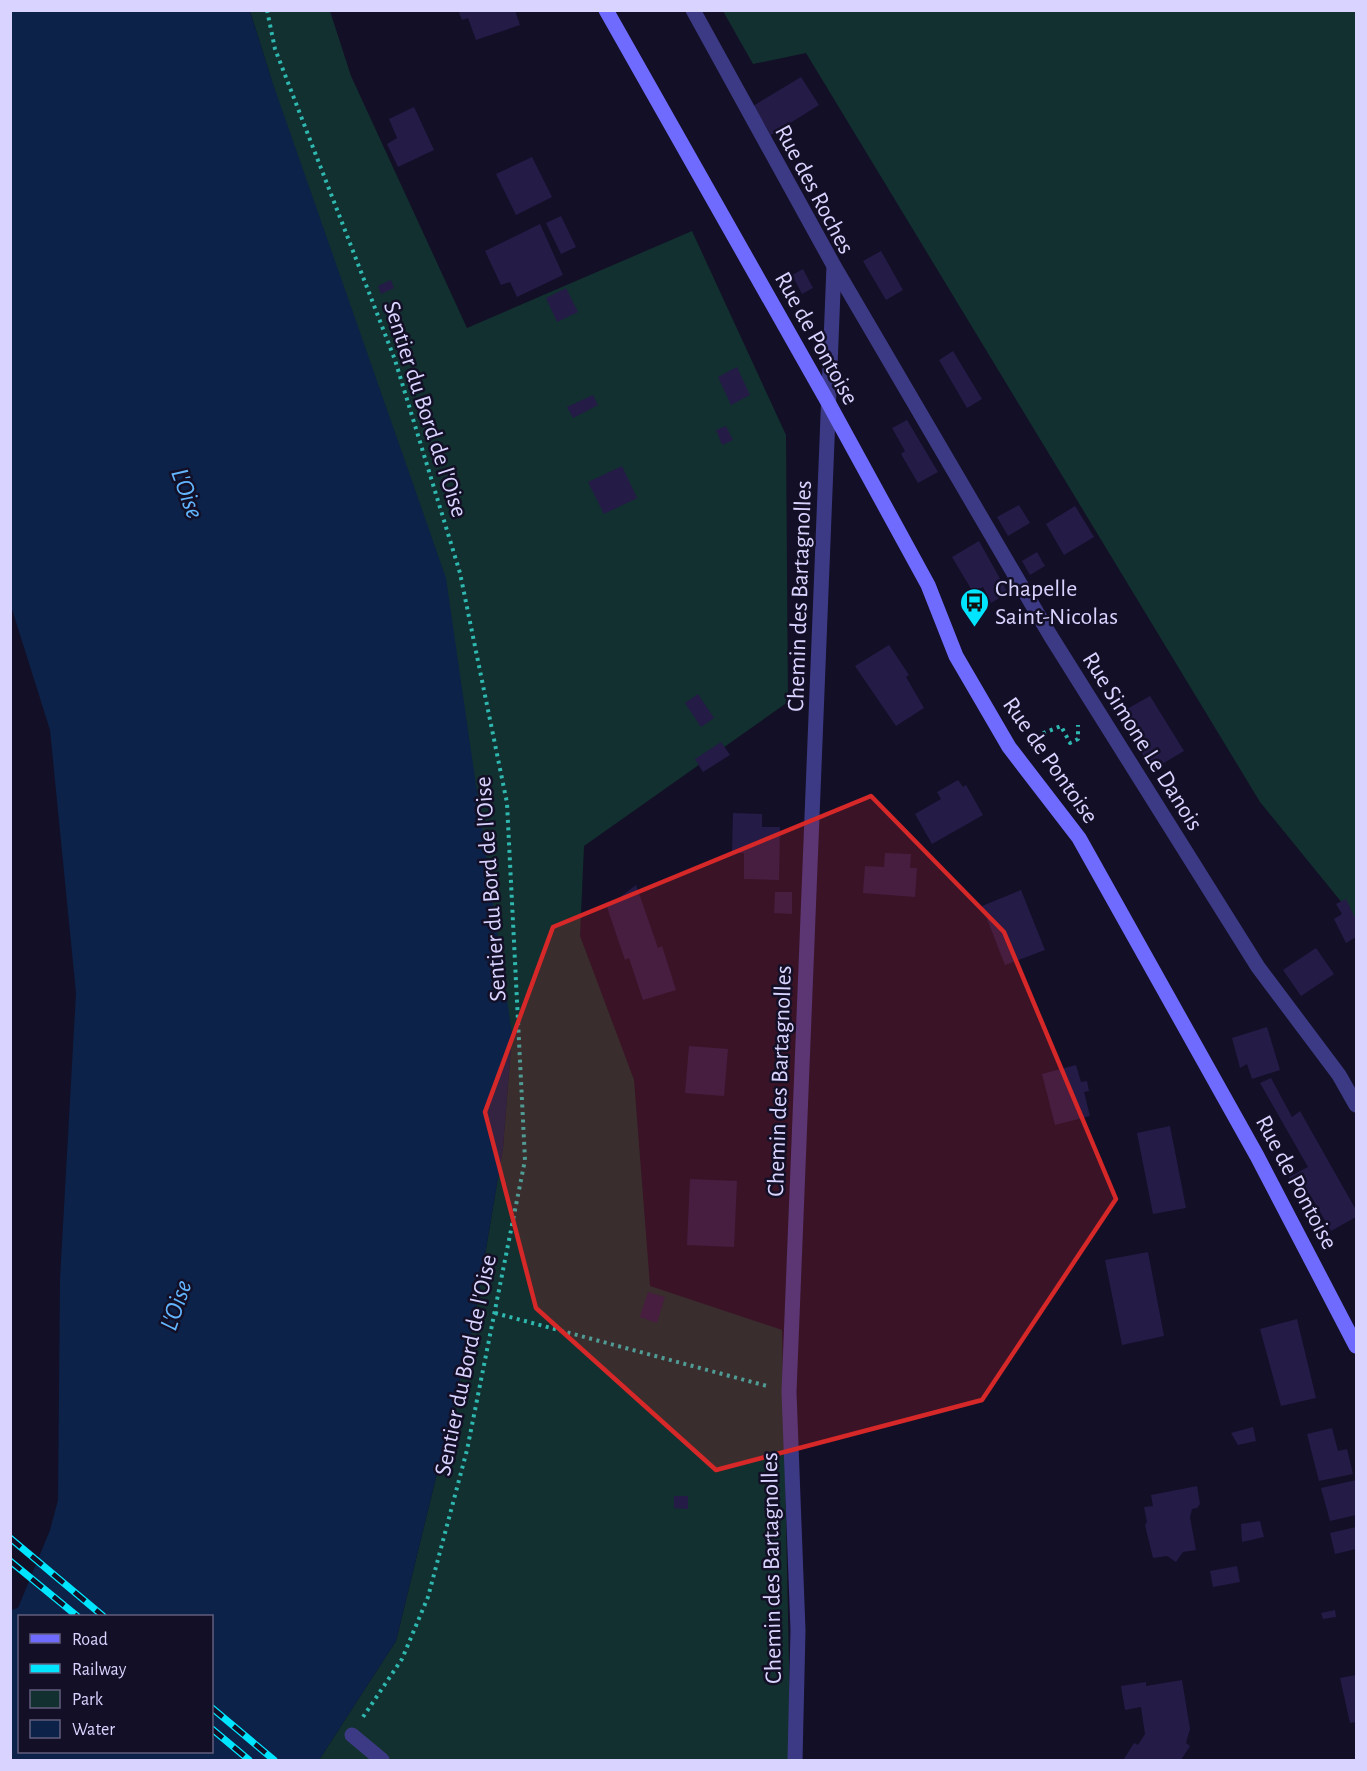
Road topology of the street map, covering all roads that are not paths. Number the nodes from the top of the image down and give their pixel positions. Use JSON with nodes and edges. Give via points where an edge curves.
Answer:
{"nodes":[{"id":1,"x":606,"y":10,"type":"edge"},
{"id":2,"x":693,"y":10,"type":"edge"},
{"id":3,"x":834,"y":266,"type":"junction"},
{"id":4,"x":829,"y":404,"type":"junction"},
{"id":5,"x":1356,"y":1105,"type":"edge"},
{"id":6,"x":1356,"y":1346,"type":"edge"},
{"id":7,"x":352,"y":1735,"type":"road end"},
{"id":8,"x":382,"y":1761,"type":"edge"},
{"id":9,"x":795,"y":1761,"type":"edge"}],
"edges":[{"from":1,"to":4,"type":"main road","name":"Rue de Pontoise"},
{"from":2,"to":3,"type":"street","name":"Rue des Roches"},
{"from":3,"to":4,"type":"street","name":"Rue des Roches"},
{"from":3,"to":5,"type":"street","name":"Rue Simone Le Danois","via":[[1056,644],[1258,967],[1339,1075]]},
{"from":4,"to":6,"type":"main road","name":"Rue de Pontoise","via":[[928,585],[956,656],[1009,747],[1079,838],[1257,1156]]},
{"from":4,"to":9,"type":"street","name":"Chemin des Bartagnolles","via":[[789,1392],[798,1630]]},
{"from":7,"to":8,"type":"street"}]}
